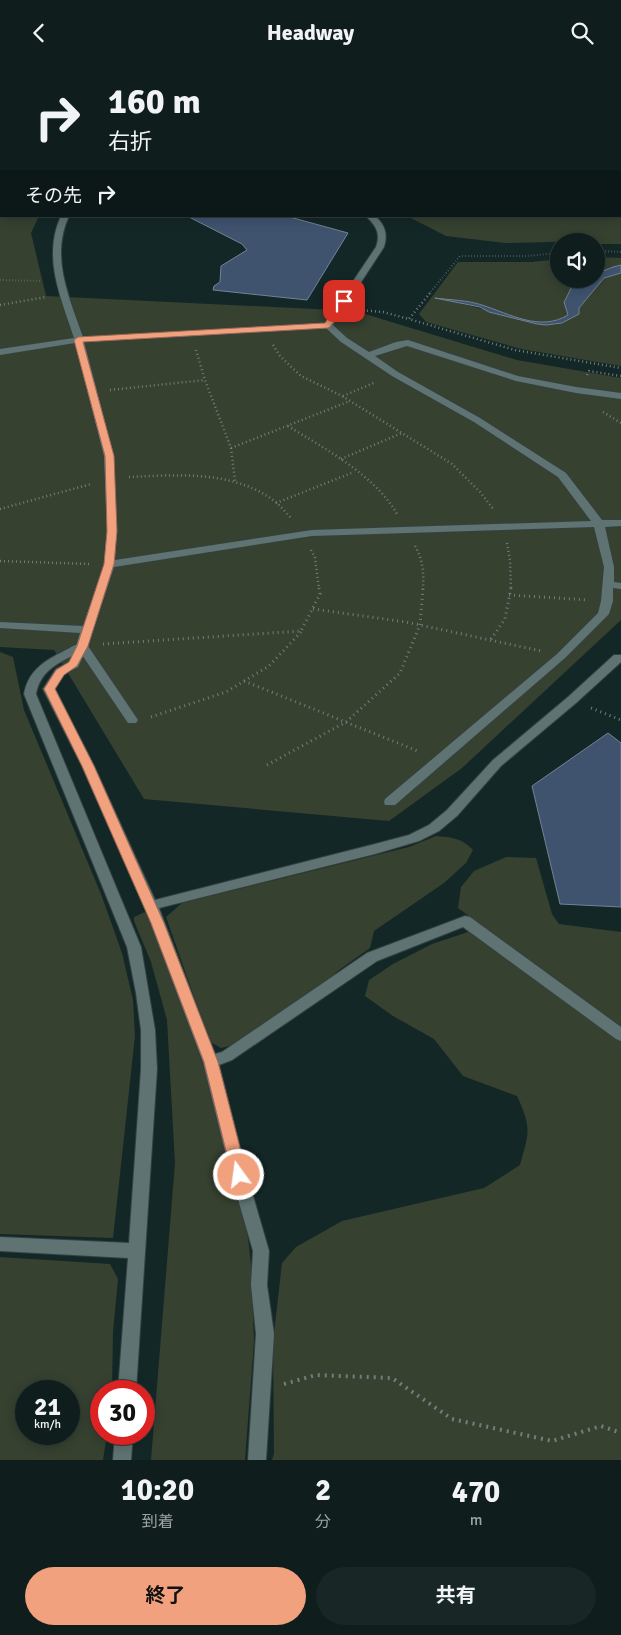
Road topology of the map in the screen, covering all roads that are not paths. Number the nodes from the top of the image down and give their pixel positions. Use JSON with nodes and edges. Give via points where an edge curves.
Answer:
{"nodes":[{"id":1,"x":65,"y":217,"type":"edge"},
{"id":2,"x":371,"y":217,"type":"edge"},
{"id":3,"x":328,"y":325,"type":"junction"},
{"id":4,"x":78,"y":340,"type":"junction"},
{"id":5,"x":0,"y":352,"type":"edge"},
{"id":6,"x":368,"y":355,"type":"junction"},
{"id":7,"x":621,"y":397,"type":"edge"},
{"id":8,"x":621,"y":523,"type":"edge"},
{"id":9,"x":599,"y":524,"type":"junction"},
{"id":10,"x":109,"y":564,"type":"junction"},
{"id":11,"x":608,"y":584,"type":"junction"},
{"id":12,"x":621,"y":586,"type":"edge"},
{"id":13,"x":0,"y":625,"type":"edge"},
{"id":14,"x":86,"y":630,"type":"junction"},
{"id":15,"x":82,"y":646,"type":"junction"},
{"id":16,"x":618,"y":657,"type":"dead end"},
{"id":17,"x":132,"y":720,"type":"road end"},
{"id":18,"x":390,"y":802,"type":"dead end"},
{"id":19,"x":151,"y":906,"type":"junction"},
{"id":20,"x":621,"y":1035,"type":"edge"},
{"id":21,"x":211,"y":1062,"type":"junction"},
{"id":22,"x":0,"y":1244,"type":"edge"},
{"id":23,"x":138,"y":1251,"type":"junction"},
{"id":24,"x":129,"y":1380,"type":"edge"},
{"id":25,"x":123,"y":1445,"type":"edge"},
{"id":26,"x":122,"y":1460,"type":"edge"},
{"id":27,"x":256,"y":1460,"type":"edge"}],
"edges":[{"from":1,"to":4,"type":"street","via":[[58,231],[56,254],[60,282]]},
{"from":2,"to":3,"type":"street","via":[[382,227],[384,238]]},
{"from":3,"to":4,"type":"street"},
{"from":3,"to":6,"type":"street"},
{"from":4,"to":5,"type":"street"},
{"from":4,"to":10,"type":"street","via":[[109,456],[112,531]]},
{"from":6,"to":7,"type":"street","via":[[408,343],[516,378]]},
{"from":6,"to":9,"type":"street","via":[[562,475]]},
{"from":8,"to":9,"type":"street"},
{"from":9,"to":10,"type":"street","via":[[303,534]]},
{"from":9,"to":11,"type":"street","via":[[608,563]]},
{"from":10,"to":14,"type":"street"},
{"from":11,"to":12,"type":"street"},
{"from":11,"to":18,"type":"street","via":[[603,613],[561,656]]},
{"from":13,"to":14,"type":"street"},
{"from":14,"to":15,"type":"street"},
{"from":15,"to":17,"type":"street"},
{"from":15,"to":19,"type":"street","via":[[74,664],[60,672],[49,689],[88,766]]},
{"from":15,"to":23,"type":"street","via":[[40,670],[30,684],[30,694],[134,947],[144,993],[149,1069]]},
{"from":16,"to":19,"type":"street","via":[[497,763],[434,828],[414,838],[375,849]]},
{"from":19,"to":21,"type":"street"},
{"from":20,"to":21,"type":"street","via":[[464,921],[372,957],[227,1057]]},
{"from":21,"to":27,"type":"street","via":[[261,1251],[258,1285],[265,1334]]},
{"from":22,"to":23,"type":"street"},
{"from":23,"to":24,"type":"street"},
{"from":25,"to":26,"type":"street"}]}
